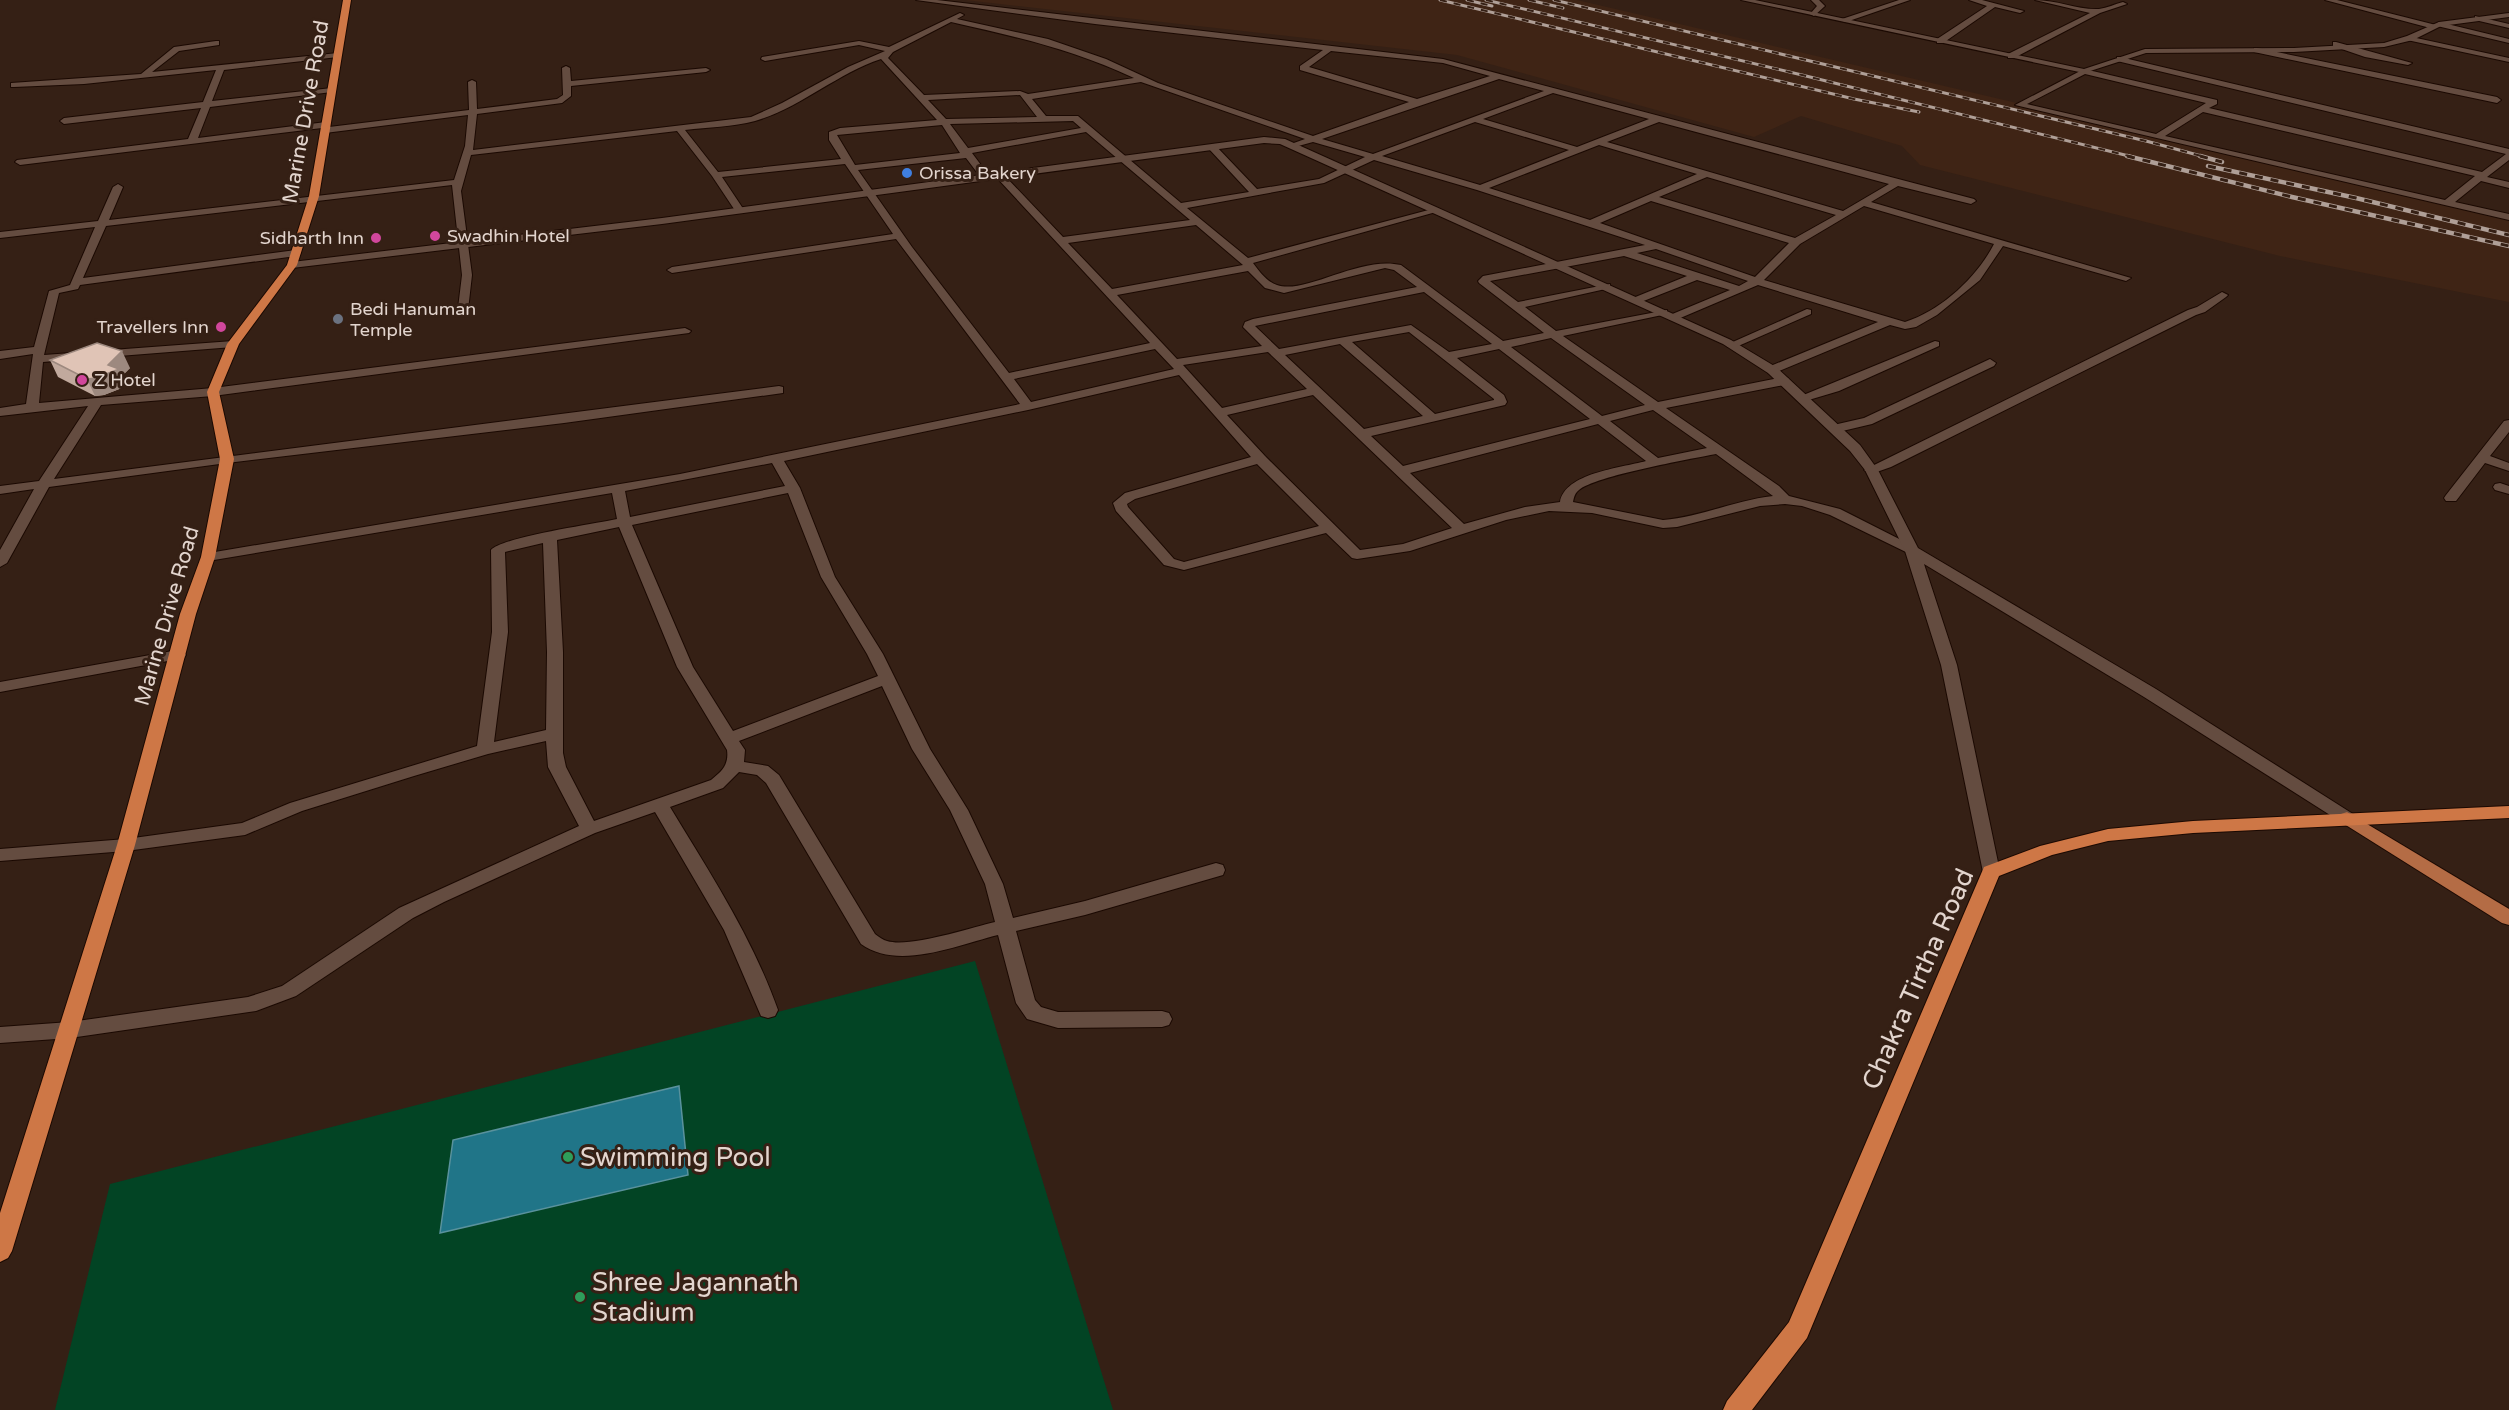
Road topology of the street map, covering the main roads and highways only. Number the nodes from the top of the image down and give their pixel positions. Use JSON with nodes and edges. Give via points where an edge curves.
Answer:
{"nodes":[{"id":1,"x":347,"y":0,"type":"edge"},
{"id":2,"x":2509,"y":812,"type":"edge"},
{"id":3,"x":2348,"y":818,"type":"junction"},
{"id":4,"x":2509,"y":918,"type":"edge"},
{"id":5,"x":0,"y":1251,"type":"edge"},
{"id":6,"x":1736,"y":1410,"type":"edge"}],
"edges":[{"from":1,"to":5,"type":"highway","name":"Marine Drive Road","via":[[314,196],[294,259],[233,344],[213,392],[227,459],[208,557],[188,614],[126,844]]},
{"from":2,"to":3,"type":"highway","name":"Chakra Tirtha Road"},
{"from":3,"to":4,"type":"main road"},
{"from":3,"to":6,"type":"highway","name":"Chakra Tirtha Road","via":[[2108,835],[2047,850],[1991,872],[1798,1330]]}]}
